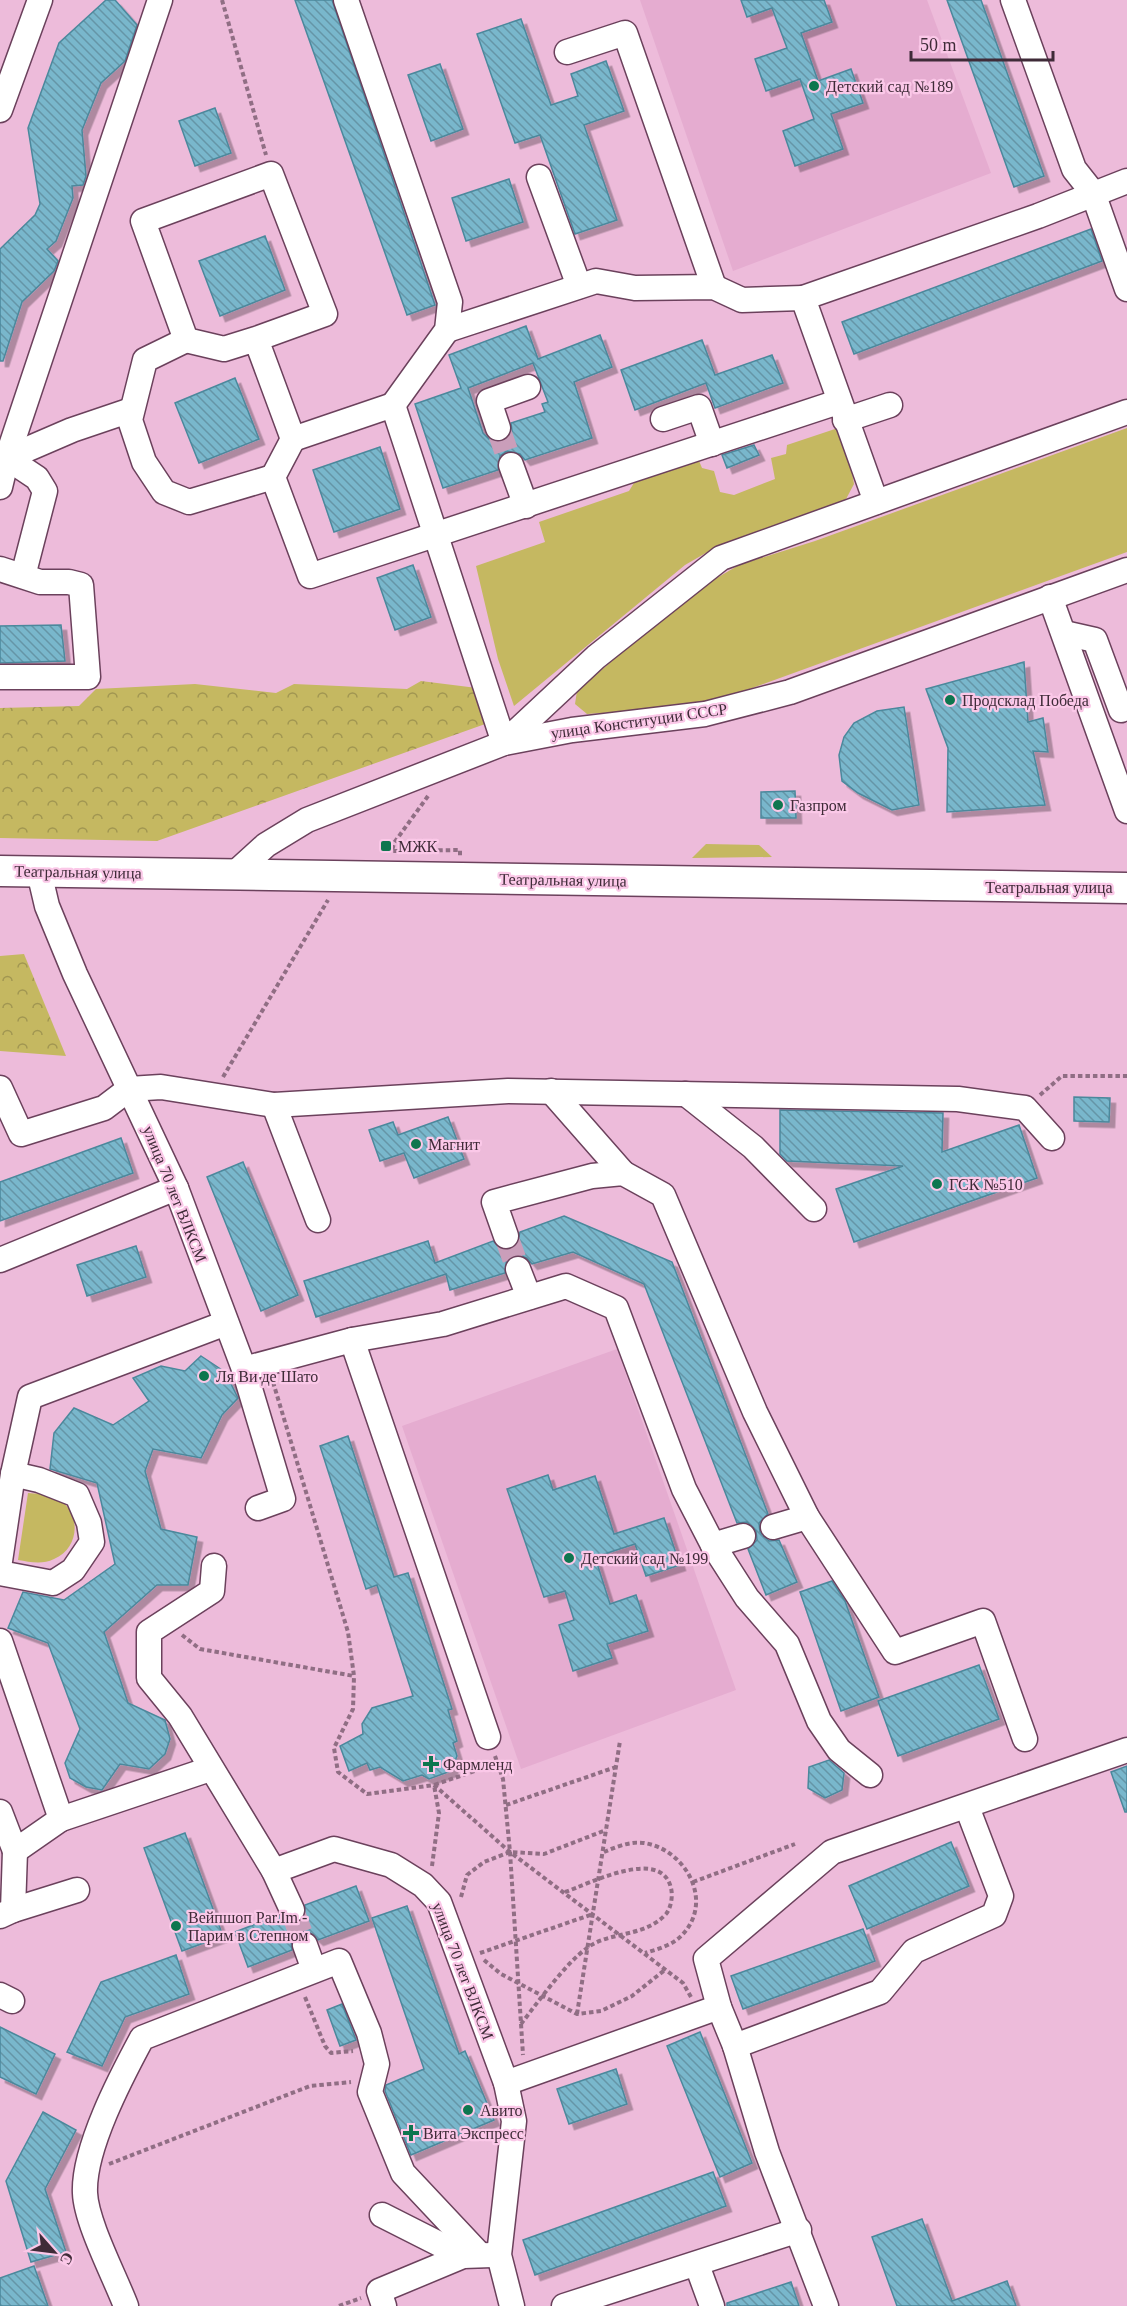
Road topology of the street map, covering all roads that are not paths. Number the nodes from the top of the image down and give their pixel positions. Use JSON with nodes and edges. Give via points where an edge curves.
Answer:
{"nodes":[{"id":1,"x":40,"y":0,"type":"edge"},
{"id":2,"x":160,"y":0,"type":"edge"},
{"id":3,"x":346,"y":0,"type":"edge"},
{"id":4,"x":1013,"y":0,"type":"edge"},
{"id":5,"x":567,"y":52,"type":"dead end"},
{"id":6,"x":0,"y":110,"type":"edge"},
{"id":7,"x":539,"y":177,"type":"dead end"},
{"id":8,"x":1127,"y":181,"type":"edge"},
{"id":9,"x":1093,"y":193,"type":"junction"},
{"id":10,"x":1122,"y":260,"type":"edge"},
{"id":11,"x":579,"y":286,"type":"junction"},
{"id":12,"x":714,"y":287,"type":"junction"},
{"id":13,"x":1127,"y":289,"type":"edge"},
{"id":14,"x":803,"y":298,"type":"junction"},
{"id":15,"x":447,"y":330,"type":"junction"},
{"id":16,"x":256,"y":339,"type":"junction"},
{"id":17,"x":186,"y":340,"type":"junction"},
{"id":18,"x":528,"y":387,"type":"dead end"},
{"id":19,"x":393,"y":405,"type":"junction"},
{"id":20,"x":890,"y":405,"type":"dead end"},
{"id":21,"x":130,"y":410,"type":"junction"},
{"id":22,"x":842,"y":411,"type":"junction"},
{"id":23,"x":1127,"y":412,"type":"edge"},
{"id":24,"x":663,"y":419,"type":"dead end"},
{"id":25,"x":498,"y":428,"type":"tunnel mouth"},
{"id":26,"x":293,"y":439,"type":"junction"},
{"id":27,"x":712,"y":444,"type":"junction"},
{"id":28,"x":3,"y":456,"type":"edge"},
{"id":29,"x":511,"y":465,"type":"tunnel mouth"},
{"id":30,"x":273,"y":477,"type":"junction"},
{"id":31,"x":0,"y":487,"type":"edge"},
{"id":32,"x":876,"y":502,"type":"junction"},
{"id":33,"x":526,"y":506,"type":"junction"},
{"id":34,"x":436,"y":535,"type":"junction"},
{"id":35,"x":0,"y":569,"type":"edge"},
{"id":36,"x":1127,"y":570,"type":"edge"},
{"id":37,"x":23,"y":576,"type":"junction"},
{"id":38,"x":1050,"y":597,"type":"junction"},
{"id":39,"x":1064,"y":633,"type":"junction"},
{"id":40,"x":0,"y":677,"type":"edge"},
{"id":41,"x":1121,"y":710,"type":"dead end"},
{"id":42,"x":504,"y":742,"type":"junction"},
{"id":43,"x":1127,"y":811,"type":"edge"},
{"id":44,"x":0,"y":871,"type":"edge"},
{"id":45,"x":39,"y":872,"type":"junction"},
{"id":46,"x":233,"y":875,"type":"junction"},
{"id":47,"x":1127,"y":888,"type":"edge"},
{"id":48,"x":0,"y":1088,"type":"edge"},
{"id":49,"x":129,"y":1089,"type":"junction"},
{"id":50,"x":551,"y":1091,"type":"junction"},
{"id":51,"x":686,"y":1094,"type":"junction"},
{"id":52,"x":274,"y":1106,"type":"junction"},
{"id":53,"x":1052,"y":1138,"type":"dead end"},
{"id":54,"x":623,"y":1173,"type":"junction"},
{"id":55,"x":176,"y":1188,"type":"junction"},
{"id":56,"x":814,"y":1209,"type":"dead end"},
{"id":57,"x":318,"y":1220,"type":"dead end"},
{"id":58,"x":506,"y":1236,"type":"tunnel mouth"},
{"id":59,"x":0,"y":1260,"type":"edge"},
{"id":60,"x":518,"y":1269,"type":"tunnel mouth"},
{"id":61,"x":529,"y":1297,"type":"junction"},
{"id":62,"x":226,"y":1323,"type":"junction"},
{"id":63,"x":352,"y":1340,"type":"junction"},
{"id":64,"x":255,"y":1366,"type":"junction"},
{"id":65,"x":13,"y":1474,"type":"junction"},
{"id":66,"x":258,"y":1508,"type":"dead end"},
{"id":67,"x":807,"y":1517,"type":"junction"},
{"id":68,"x":774,"y":1527,"type":"dead end"},
{"id":69,"x":742,"y":1536,"type":"dead end"},
{"id":70,"x":713,"y":1545,"type":"junction"},
{"id":71,"x":0,"y":1561,"type":"edge"},
{"id":72,"x":214,"y":1566,"type":"dead end"},
{"id":73,"x":0,"y":1573,"type":"edge"},
{"id":74,"x":0,"y":1641,"type":"edge"},
{"id":75,"x":488,"y":1737,"type":"road end"},
{"id":76,"x":1025,"y":1739,"type":"dead end"},
{"id":77,"x":1127,"y":1750,"type":"edge"},
{"id":78,"x":210,"y":1769,"type":"junction"},
{"id":79,"x":870,"y":1775,"type":"dead end"},
{"id":80,"x":967,"y":1807,"type":"junction"},
{"id":81,"x":0,"y":1812,"type":"edge"},
{"id":82,"x":61,"y":1819,"type":"junction"},
{"id":83,"x":15,"y":1851,"type":"junction"},
{"id":84,"x":274,"y":1871,"type":"junction"},
{"id":85,"x":77,"y":1890,"type":"dead end"},
{"id":86,"x":292,"y":1910,"type":"tunnel mouth"},
{"id":87,"x":7,"y":1913,"type":"edge"},
{"id":88,"x":304,"y":1945,"type":"tunnel mouth"},
{"id":89,"x":306,"y":1973,"type":"junction"},
{"id":90,"x":709,"y":2010,"type":"junction"},
{"id":91,"x":735,"y":2046,"type":"junction"},
{"id":92,"x":515,"y":2080,"type":"junction"},
{"id":93,"x":382,"y":2216,"type":"dead end"},
{"id":94,"x":799,"y":2230,"type":"junction"},
{"id":95,"x":480,"y":2255,"type":"junction"},
{"id":96,"x":698,"y":2265,"type":"junction"},
{"id":97,"x":126,"y":2306,"type":"edge"},
{"id":98,"x":384,"y":2306,"type":"edge"},
{"id":99,"x":512,"y":2306,"type":"edge"},
{"id":100,"x":564,"y":2306,"type":"edge"},
{"id":101,"x":712,"y":2306,"type":"edge"},
{"id":102,"x":826,"y":2306,"type":"edge"}],
"edges":[{"from":1,"to":6,"type":"street"},
{"from":2,"to":28,"type":"street"},
{"from":3,"to":15,"type":"street","via":[[450,302]]},
{"from":4,"to":9,"type":"street","via":[[1074,169]]},
{"from":5,"to":12,"type":"street","via":[[625,33]]},
{"from":7,"to":11,"type":"street"},
{"from":8,"to":9,"type":"street"},
{"from":9,"to":10,"type":"street"},
{"from":9,"to":14,"type":"street"},
{"from":10,"to":13,"type":"street"},
{"from":11,"to":12,"type":"street","via":[[596,281],[635,288]]},
{"from":11,"to":15,"type":"street"},
{"from":12,"to":14,"type":"street","via":[[742,300]]},
{"from":14,"to":22,"type":"street"},
{"from":15,"to":19,"type":"street"},
{"from":16,"to":17,"type":"street","via":[[224,349]]},
{"from":16,"to":17,"type":"street","via":[[325,314],[271,174],[143,221]]},
{"from":16,"to":26,"type":"street"},
{"from":17,"to":21,"type":"street","via":[[146,360]]},
{"from":18,"to":25,"type":"street","via":[[489,401]]},
{"from":19,"to":26,"type":"street"},
{"from":19,"to":34,"type":"street"},
{"from":20,"to":22,"type":"street"},
{"from":21,"to":28,"type":"street"},
{"from":21,"to":30,"type":"street","via":[[144,462],[164,492],[189,502]]},
{"from":22,"to":27,"type":"street"},
{"from":22,"to":32,"type":"street"},
{"from":23,"to":32,"type":"street"},
{"from":24,"to":27,"type":"street","via":[[699,407]]},
{"from":26,"to":30,"type":"street"},
{"from":27,"to":33,"type":"street"},
{"from":28,"to":31,"type":"street"},
{"from":28,"to":37,"type":"street","via":[[37,478],[45,491]]},
{"from":29,"to":33,"type":"street"},
{"from":30,"to":34,"type":"street","via":[[310,576]]},
{"from":32,"to":42,"type":"street","via":[[722,558],[596,657]]},
{"from":33,"to":34,"type":"street"},
{"from":34,"to":42,"type":"street"},
{"from":35,"to":37,"type":"street"},
{"from":36,"to":38,"type":"street","name":"улица Конституции СССР"},
{"from":37,"to":40,"type":"street","via":[[40,582],[81,585],[88,677]]},
{"from":38,"to":39,"type":"street"},
{"from":38,"to":42,"type":"street","name":"улица Конституции СССР","via":[[748,704],[705,714]]},
{"from":39,"to":41,"type":"street","via":[[1095,640]]},
{"from":39,"to":43,"type":"street"},
{"from":42,"to":46,"type":"street","name":"улица Конституции СССР","via":[[308,820],[266,845]]},
{"from":44,"to":45,"type":"main road","name":"Театральная улица"},
{"from":45,"to":46,"type":"main road","name":"Театральная улица"},
{"from":45,"to":49,"type":"street","name":"улица 70 лет ВЛКСМ","via":[[46,906]]},
{"from":46,"to":47,"type":"main road","name":"Театральная улица"},
{"from":48,"to":49,"type":"street","via":[[21,1134],[104,1108]]},
{"from":49,"to":52,"type":"street","via":[[162,1087]]},
{"from":49,"to":55,"type":"street","name":"улица 70 лет ВЛКСМ"},
{"from":50,"to":51,"type":"street"},
{"from":50,"to":52,"type":"street","via":[[508,1090]]},
{"from":50,"to":54,"type":"street"},
{"from":51,"to":53,"type":"street","via":[[958,1099],[1025,1108]]},
{"from":51,"to":56,"type":"street","via":[[753,1147]]},
{"from":52,"to":57,"type":"street"},
{"from":54,"to":58,"type":"street","via":[[592,1176],[494,1203]]},
{"from":54,"to":67,"type":"street","via":[[663,1195],[755,1412]]},
{"from":55,"to":59,"type":"street"},
{"from":55,"to":62,"type":"street","name":"улица 70 лет ВЛКСМ"},
{"from":60,"to":61,"type":"street"},
{"from":61,"to":63,"type":"street","via":[[443,1324]]},
{"from":61,"to":70,"type":"street","via":[[566,1286],[616,1308],[684,1489]]},
{"from":62,"to":64,"type":"street","name":"улица 70 лет ВЛКСМ"},
{"from":62,"to":65,"type":"street","via":[[30,1397]]},
{"from":63,"to":64,"type":"street"},
{"from":63,"to":75,"type":"street"},
{"from":64,"to":66,"type":"street","name":"улица 70 лет ВЛКСМ","via":[[283,1500]]},
{"from":65,"to":71,"type":"street"},
{"from":65,"to":73,"type":"street","via":[[77,1495],[89,1522],[92,1542],[73,1570],[53,1582]]},
{"from":67,"to":68,"type":"street"},
{"from":67,"to":76,"type":"street","via":[[895,1652],[983,1621]]},
{"from":69,"to":70,"type":"street"},
{"from":70,"to":79,"type":"street","via":[[747,1598],[787,1644],[819,1721],[839,1750]]},
{"from":72,"to":78,"type":"street","via":[[212,1591],[149,1632],[149,1678],[180,1716]]},
{"from":74,"to":82,"type":"street"},
{"from":77,"to":80,"type":"street"},
{"from":78,"to":82,"type":"street"},
{"from":78,"to":84,"type":"street"},
{"from":80,"to":90,"type":"street","via":[[832,1852],[706,1959]]},
{"from":80,"to":91,"type":"street","via":[[1001,1896],[994,1916],[914,1951],[879,1992]]},
{"from":81,"to":83,"type":"street"},
{"from":82,"to":83,"type":"street"},
{"from":83,"to":87,"type":"street"},
{"from":84,"to":86,"type":"street"},
{"from":84,"to":92,"type":"street","name":"улица 70 лет ВЛКСМ","via":[[334,1849],[391,1865],[423,1885],[439,1902]]},
{"from":85,"to":87,"type":"street"},
{"from":88,"to":89,"type":"street"},
{"from":89,"to":95,"type":"street","via":[[339,1961],[377,2064],[370,2092],[403,2173]]},
{"from":89,"to":97,"type":"street","via":[[142,2038],[124,2073],[86,2172],[85,2195]]},
{"from":90,"to":91,"type":"street"},
{"from":90,"to":92,"type":"street"},
{"from":91,"to":94,"type":"street","via":[[768,2152]]},
{"from":92,"to":95,"type":"street","name":"улица 70 лет ВЛКСМ","via":[[514,2121]]},
{"from":93,"to":95,"type":"street"},
{"from":94,"to":96,"type":"street"},
{"from":94,"to":102,"type":"street"},
{"from":95,"to":98,"type":"street","via":[[379,2291]]},
{"from":95,"to":99,"type":"street","name":"улица 70 лет ВЛКСМ"},
{"from":96,"to":100,"type":"street"},
{"from":96,"to":101,"type":"street"}]}
